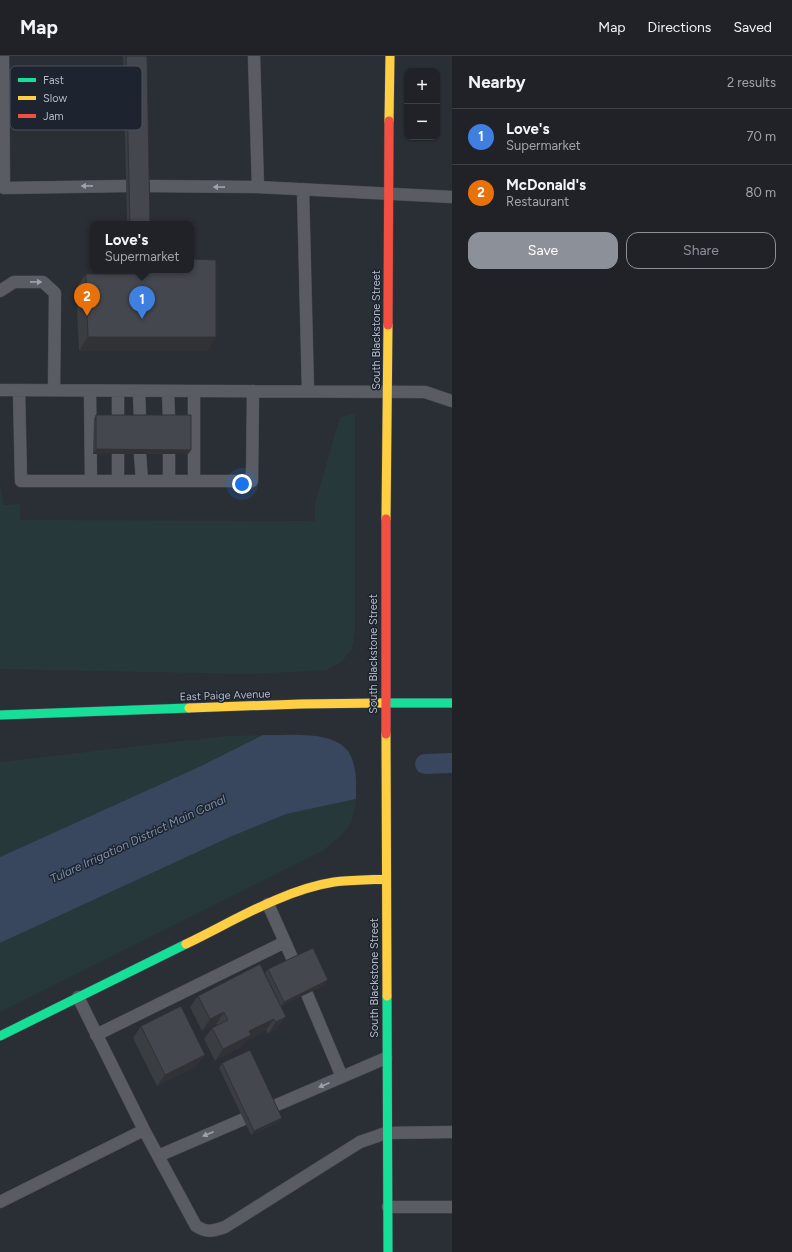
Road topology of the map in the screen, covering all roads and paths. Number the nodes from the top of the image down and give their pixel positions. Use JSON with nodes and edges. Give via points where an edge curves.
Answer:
{"nodes":[{"id":1,"x":3,"y":56,"type":"edge"},
{"id":2,"x":254,"y":56,"type":"edge"},
{"id":3,"x":390,"y":56,"type":"edge"},
{"id":4,"x":126,"y":186,"type":"dead end"},
{"id":5,"x":146,"y":186,"type":"edge"},
{"id":6,"x":258,"y":187,"type":"junction"},
{"id":7,"x":303,"y":189,"type":"junction"},
{"id":8,"x":389,"y":195,"type":"junction"},
{"id":9,"x":452,"y":197,"type":"edge"},
{"id":10,"x":0,"y":291,"type":"edge"},
{"id":11,"x":0,"y":390,"type":"edge"},
{"id":12,"x":19,"y":390,"type":"junction"},
{"id":13,"x":54,"y":390,"type":"junction"},
{"id":14,"x":90,"y":391,"type":"junction"},
{"id":15,"x":118,"y":391,"type":"junction"},
{"id":16,"x":139,"y":391,"type":"junction"},
{"id":17,"x":168,"y":391,"type":"junction"},
{"id":18,"x":194,"y":391,"type":"junction"},
{"id":19,"x":254,"y":391,"type":"junction"},
{"id":20,"x":308,"y":391,"type":"junction"},
{"id":21,"x":388,"y":392,"type":"junction"},
{"id":22,"x":452,"y":402,"type":"edge"},
{"id":23,"x":118,"y":419,"type":"edge"},
{"id":24,"x":140,"y":419,"type":"edge"},
{"id":25,"x":169,"y":419,"type":"edge"},
{"id":26,"x":118,"y":454,"type":"edge"},
{"id":27,"x":140,"y":454,"type":"edge"},
{"id":28,"x":169,"y":454,"type":"edge"},
{"id":29,"x":91,"y":481,"type":"junction"},
{"id":30,"x":118,"y":481,"type":"junction"},
{"id":31,"x":142,"y":481,"type":"junction"},
{"id":32,"x":169,"y":481,"type":"junction"},
{"id":33,"x":194,"y":481,"type":"junction"},
{"id":34,"x":386,"y":703,"type":"junction"},
{"id":35,"x":452,"y":703,"type":"edge"},
{"id":36,"x":0,"y":715,"type":"edge"},
{"id":37,"x":386,"y":880,"type":"junction"},
{"id":38,"x":268,"y":904,"type":"junction"},
{"id":39,"x":285,"y":942,"type":"junction"},
{"id":40,"x":292,"y":960,"type":"edge"},
{"id":41,"x":307,"y":994,"type":"edge"},
{"id":42,"x":78,"y":997,"type":"junction"},
{"id":43,"x":96,"y":1035,"type":"junction"},
{"id":44,"x":0,"y":1036,"type":"edge"},
{"id":45,"x":386,"y":1058,"type":"junction"},
{"id":46,"x":342,"y":1077,"type":"junction"},
{"id":47,"x":272,"y":1106,"type":"edge"},
{"id":48,"x":244,"y":1119,"type":"edge"},
{"id":49,"x":144,"y":1130,"type":"junction"},
{"id":50,"x":452,"y":1132,"type":"edge"},
{"id":51,"x":386,"y":1133,"type":"junction"},
{"id":52,"x":158,"y":1156,"type":"junction"},
{"id":53,"x":0,"y":1202,"type":"edge"},
{"id":54,"x":388,"y":1207,"type":"junction"},
{"id":55,"x":452,"y":1207,"type":"edge"},
{"id":56,"x":388,"y":1252,"type":"edge"}],
"edges":[{"from":4,"to":1,"type":"lane","one_way":true,"via":[[4,188]]},
{"from":2,"to":6,"type":"lane"},
{"from":3,"to":8,"type":"main road","name":"South Blackstone Street"},
{"from":6,"to":5,"type":"lane","one_way":true},
{"from":6,"to":7,"type":"lane"},
{"from":7,"to":8,"type":"lane"},
{"from":7,"to":20,"type":"lane"},
{"from":8,"to":9,"type":"lane"},
{"from":8,"to":21,"type":"main road","name":"South Blackstone Street"},
{"from":10,"to":13,"type":"lane","one_way":true,"via":[[14,282],[43,282],[55,293]]},
{"from":11,"to":12,"type":"lane"},
{"from":12,"to":13,"type":"lane"},
{"from":12,"to":29,"type":"lane","via":[[21,481]]},
{"from":13,"to":14,"type":"lane"},
{"from":14,"to":15,"type":"lane"},
{"from":14,"to":29,"type":"lane"},
{"from":15,"to":16,"type":"lane"},
{"from":15,"to":23,"type":"lane"},
{"from":16,"to":17,"type":"lane"},
{"from":16,"to":24,"type":"lane"},
{"from":17,"to":18,"type":"lane"},
{"from":17,"to":25,"type":"lane"},
{"from":18,"to":19,"type":"lane"},
{"from":18,"to":33,"type":"lane"},
{"from":19,"to":20,"type":"lane"},
{"from":19,"to":33,"type":"lane","via":[[252,481]]},
{"from":20,"to":21,"type":"lane"},
{"from":21,"to":22,"type":"lane","via":[[425,392]]},
{"from":21,"to":34,"type":"main road","name":"South Blackstone Street"},
{"from":26,"to":30,"type":"lane"},
{"from":27,"to":31,"type":"lane"},
{"from":28,"to":32,"type":"lane"},
{"from":29,"to":30,"type":"lane"},
{"from":30,"to":31,"type":"lane"},
{"from":31,"to":32,"type":"lane"},
{"from":32,"to":33,"type":"lane"},
{"from":34,"to":35,"type":"main road","name":"East Paige Avenue"},
{"from":34,"to":36,"type":"main road","name":"East Paige Avenue"},
{"from":34,"to":37,"type":"main road","name":"South Blackstone Street"},
{"from":37,"to":38,"type":"main road","via":[[334,882],[311,887]]},
{"from":37,"to":45,"type":"main road","name":"South Blackstone Street"},
{"from":38,"to":39,"type":"lane"},
{"from":38,"to":42,"type":"main road"},
{"from":39,"to":40,"type":"lane"},
{"from":39,"to":43,"type":"lane"},
{"from":41,"to":46,"type":"lane"},
{"from":42,"to":43,"type":"lane"},
{"from":42,"to":44,"type":"main road"},
{"from":43,"to":49,"type":"lane"},
{"from":45,"to":46,"type":"lane"},
{"from":45,"to":51,"type":"main road","name":"South Blackstone Street"},
{"from":46,"to":47,"type":"lane","one_way":true},
{"from":48,"to":52,"type":"lane","one_way":true},
{"from":49,"to":52,"type":"lane"},
{"from":49,"to":53,"type":"lane"},
{"from":50,"to":51,"type":"lane"},
{"from":51,"to":52,"type":"lane","via":[[360,1142],[225,1228],[212,1232],[196,1226]]},
{"from":51,"to":54,"type":"main road","name":"South Blackstone Street"},
{"from":54,"to":55,"type":"lane"},
{"from":54,"to":56,"type":"main road","name":"South Blackstone Street"}]}
